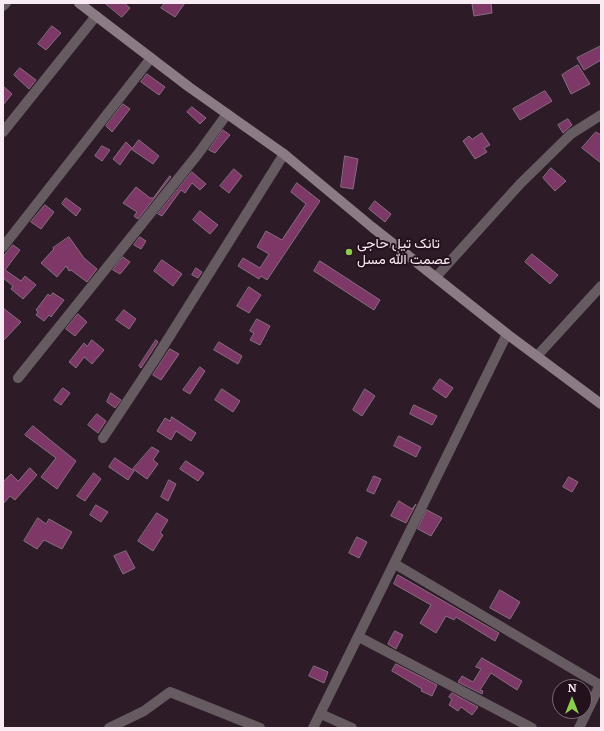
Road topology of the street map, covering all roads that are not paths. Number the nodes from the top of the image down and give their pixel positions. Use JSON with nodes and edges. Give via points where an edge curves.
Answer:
{"nodes":[{"id":1,"x":6,"y":3,"type":"edge"},
{"id":2,"x":80,"y":3,"type":"edge"},
{"id":3,"x":3,"y":6,"type":"edge"},
{"id":4,"x":96,"y":16,"type":"junction"},
{"id":5,"x":151,"y":58,"type":"junction"},
{"id":6,"x":227,"y":114,"type":"junction"},
{"id":7,"x":601,"y":115,"type":"edge"},
{"id":8,"x":3,"y":132,"type":"edge"},
{"id":9,"x":284,"y":154,"type":"junction"},
{"id":10,"x":3,"y":246,"type":"edge"},
{"id":11,"x":436,"y":277,"type":"junction"},
{"id":12,"x":601,"y":286,"type":"edge"},
{"id":13,"x":507,"y":334,"type":"junction"},
{"id":14,"x":537,"y":356,"type":"junction"},
{"id":15,"x":18,"y":378,"type":"dead end"},
{"id":16,"x":601,"y":404,"type":"edge"},
{"id":17,"x":103,"y":438,"type":"dead end"},
{"id":18,"x":395,"y":564,"type":"junction"},
{"id":19,"x":359,"y":637,"type":"junction"},
{"id":20,"x":321,"y":714,"type":"junction"},
{"id":21,"x":109,"y":728,"type":"edge"},
{"id":22,"x":260,"y":728,"type":"edge"},
{"id":23,"x":313,"y":728,"type":"edge"},
{"id":24,"x":352,"y":728,"type":"edge"},
{"id":25,"x":532,"y":728,"type":"edge"},
{"id":26,"x":579,"y":728,"type":"edge"}],
"edges":[{"from":1,"to":3,"type":"street"},
{"from":2,"to":4,"type":"main road"},
{"from":4,"to":5,"type":"main road"},
{"from":4,"to":8,"type":"street"},
{"from":5,"to":6,"type":"main road"},
{"from":5,"to":10,"type":"street"},
{"from":6,"to":9,"type":"main road"},
{"from":6,"to":15,"type":"street","via":[[198,154]]},
{"from":7,"to":11,"type":"street","via":[[570,134]]},
{"from":9,"to":11,"type":"main road"},
{"from":9,"to":17,"type":"street"},
{"from":11,"to":13,"type":"main road"},
{"from":12,"to":14,"type":"street"},
{"from":13,"to":14,"type":"main road"},
{"from":13,"to":18,"type":"street"},
{"from":14,"to":16,"type":"main road"},
{"from":18,"to":19,"type":"street"},
{"from":18,"to":26,"type":"street","via":[[600,685]]},
{"from":19,"to":20,"type":"street"},
{"from":19,"to":25,"type":"street"},
{"from":20,"to":23,"type":"street"},
{"from":20,"to":24,"type":"street"},
{"from":21,"to":22,"type":"street","via":[[144,711],[170,692]]}]}
